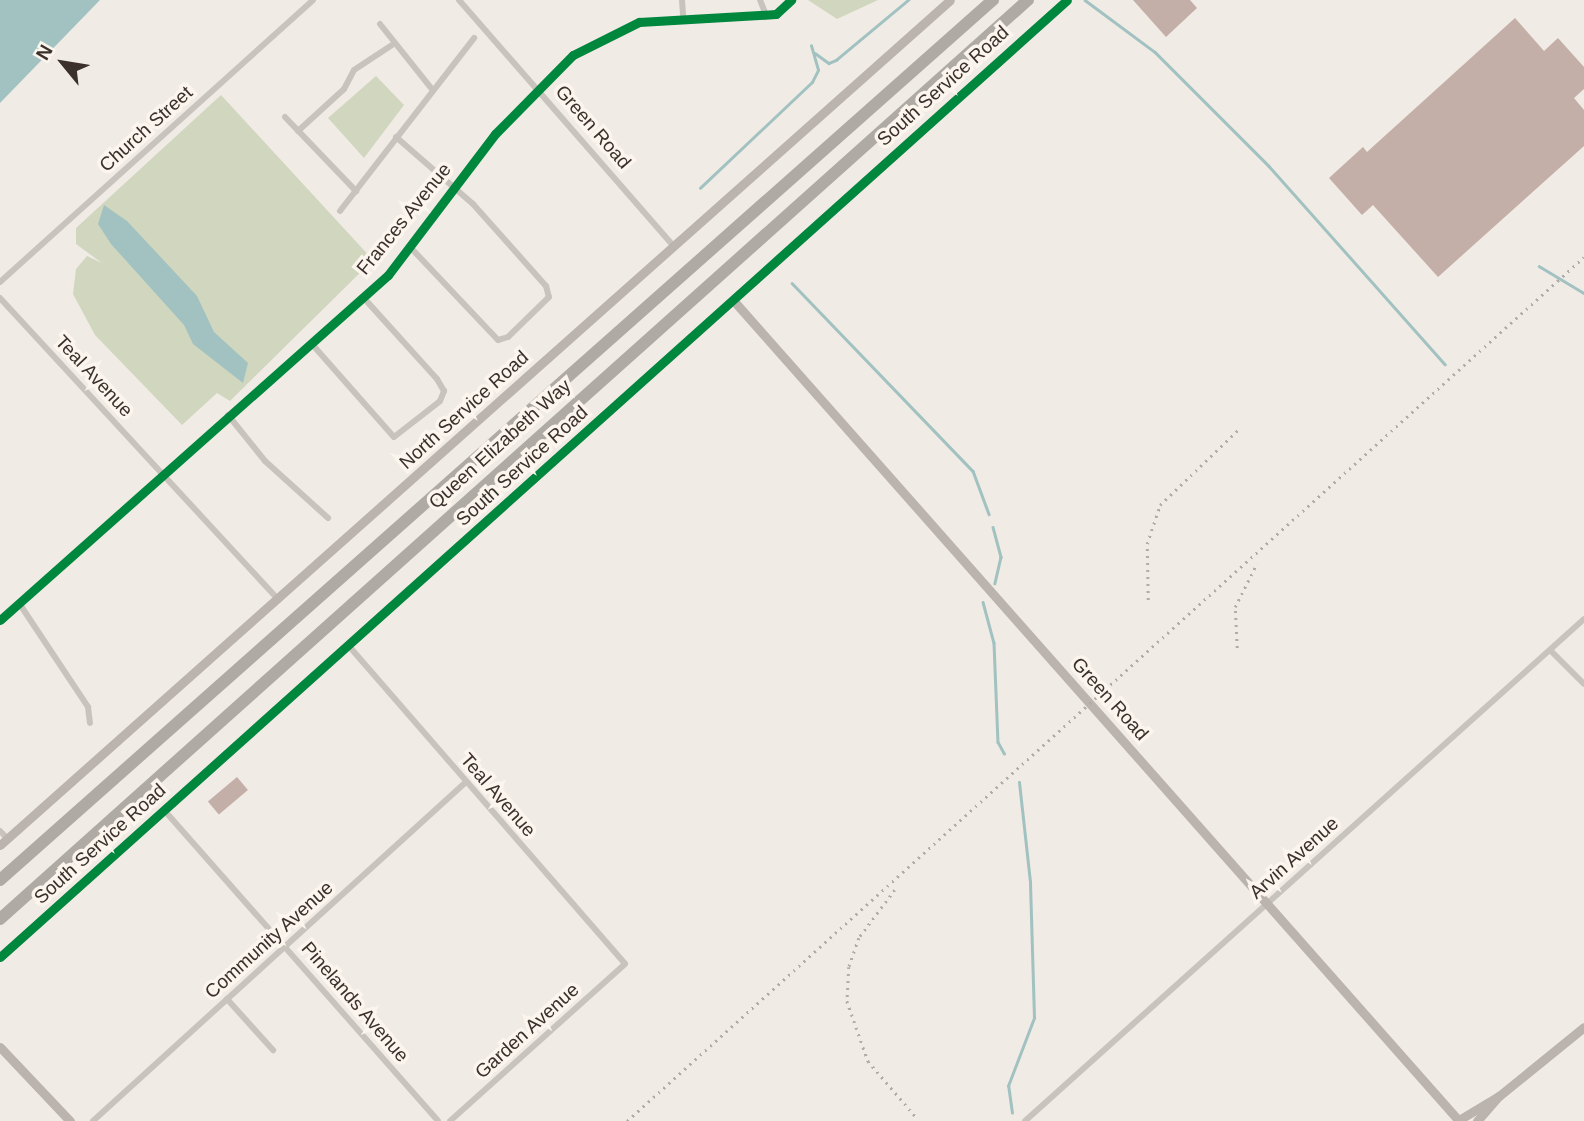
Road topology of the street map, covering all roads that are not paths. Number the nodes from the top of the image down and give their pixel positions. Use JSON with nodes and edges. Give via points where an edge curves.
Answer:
{"nodes":[{"id":1,"x":313,"y":0,"type":"edge"},
{"id":2,"x":459,"y":0,"type":"edge"},
{"id":3,"x":682,"y":0,"type":"edge"},
{"id":4,"x":760,"y":0,"type":"edge"},
{"id":5,"x":950,"y":0,"type":"edge"},
{"id":6,"x":993,"y":0,"type":"edge"},
{"id":7,"x":1028,"y":0,"type":"edge"},
{"id":8,"x":1067,"y":0,"type":"edge"},
{"id":9,"x":776,"y":14,"type":"dead end"},
{"id":10,"x":766,"y":15,"type":"junction"},
{"id":11,"x":683,"y":16,"type":"junction"},
{"id":12,"x":380,"y":24,"type":"dead end"},
{"id":13,"x":474,"y":38,"type":"dead end"},
{"id":14,"x":392,"y":45,"type":"junction"},
{"id":15,"x":431,"y":88,"type":"junction"},
{"id":16,"x":537,"y":88,"type":"junction"},
{"id":17,"x":285,"y":117,"type":"dead end"},
{"id":18,"x":298,"y":131,"type":"junction"},
{"id":19,"x":396,"y":137,"type":"junction"},
{"id":20,"x":454,"y":186,"type":"junction"},
{"id":21,"x":356,"y":191,"type":"junction"},
{"id":22,"x":340,"y":211,"type":"dead end"},
{"id":23,"x":673,"y":245,"type":"junction"},
{"id":24,"x":409,"y":246,"type":"junction"},
{"id":25,"x":0,"y":282,"type":"edge"},
{"id":26,"x":363,"y":296,"type":"junction"},
{"id":27,"x":0,"y":298,"type":"edge"},
{"id":28,"x":733,"y":300,"type":"junction"},
{"id":29,"x":311,"y":343,"type":"junction"},
{"id":30,"x":228,"y":415,"type":"junction"},
{"id":31,"x":162,"y":472,"type":"junction"},
{"id":32,"x":328,"y":518,"type":"dead end"},
{"id":33,"x":279,"y":600,"type":"junction"},
{"id":34,"x":19,"y":603,"type":"junction"},
{"id":35,"x":1584,"y":619,"type":"edge"},
{"id":36,"x":0,"y":620,"type":"edge"},
{"id":37,"x":348,"y":645,"type":"junction"},
{"id":38,"x":1550,"y":650,"type":"junction"},
{"id":39,"x":1584,"y":684,"type":"edge"},
{"id":40,"x":90,"y":723,"type":"dead end"},
{"id":41,"x":466,"y":782,"type":"junction"},
{"id":42,"x":164,"y":810,"type":"junction"},
{"id":43,"x":0,"y":831,"type":"edge"},
{"id":44,"x":4,"y":842,"type":"edge"},
{"id":45,"x":0,"y":880,"type":"edge"},
{"id":46,"x":1268,"y":903,"type":"junction"},
{"id":47,"x":0,"y":919,"type":"edge"},
{"id":48,"x":286,"y":946,"type":"junction"},
{"id":49,"x":0,"y":957,"type":"edge"},
{"id":50,"x":625,"y":964,"type":"joint"},
{"id":51,"x":227,"y":999,"type":"junction"},
{"id":52,"x":1584,"y":1027,"type":"edge"},
{"id":53,"x":0,"y":1047,"type":"edge"},
{"id":54,"x":273,"y":1049,"type":"dead end"},
{"id":55,"x":1499,"y":1096,"type":"junction"},
{"id":56,"x":70,"y":1121,"type":"edge"},
{"id":57,"x":93,"y":1121,"type":"edge"},
{"id":58,"x":438,"y":1121,"type":"edge"},
{"id":59,"x":450,"y":1121,"type":"edge"},
{"id":60,"x":1025,"y":1121,"type":"edge"},
{"id":61,"x":1458,"y":1121,"type":"edge"},
{"id":62,"x":1477,"y":1121,"type":"edge"}],
"edges":[{"from":1,"to":25,"type":"street","name":"Church Street"},
{"from":2,"to":16,"type":"street","name":"Green Road"},
{"from":3,"to":11,"type":"street"},
{"from":4,"to":10,"type":"street"},
{"from":5,"to":23,"type":"street","name":"North Service Road"},
{"from":6,"to":45,"type":"highway","name":"Queen Elizabeth Way"},
{"from":7,"to":47,"type":"highway","name":"Queen Elizabeth Way"},
{"from":8,"to":28,"type":"street","name":"South Service Road"},
{"from":9,"to":10,"type":"street","name":"Frances Avenue"},
{"from":10,"to":11,"type":"street","name":"Frances Avenue"},
{"from":11,"to":16,"type":"street","name":"Frances Avenue","via":[[615,30],[573,55]]},
{"from":12,"to":14,"type":"street"},
{"from":13,"to":15,"type":"street"},
{"from":14,"to":15,"type":"street"},
{"from":14,"to":18,"type":"street","via":[[354,70],[344,89]]},
{"from":15,"to":19,"type":"street"},
{"from":16,"to":20,"type":"street","name":"Frances Avenue"},
{"from":16,"to":23,"type":"street","name":"Green Road"},
{"from":17,"to":18,"type":"street"},
{"from":18,"to":21,"type":"street"},
{"from":19,"to":20,"type":"street"},
{"from":19,"to":21,"type":"street"},
{"from":20,"to":24,"type":"street","name":"Frances Avenue"},
{"from":20,"to":24,"type":"street","via":[[546,286],[544,306],[498,340]]},
{"from":21,"to":22,"type":"street"},
{"from":23,"to":33,"type":"street","name":"North Service Road"},
{"from":24,"to":26,"type":"street","name":"Frances Avenue"},
{"from":26,"to":29,"type":"street","name":"Frances Avenue"},
{"from":26,"to":29,"type":"street","via":[[437,379],[443,391],[440,401],[394,436]]},
{"from":27,"to":31,"type":"street","name":"Teal Avenue"},
{"from":28,"to":37,"type":"street","name":"South Service Road"},
{"from":28,"to":46,"type":"street","name":"Green Road"},
{"from":29,"to":30,"type":"street","name":"Frances Avenue"},
{"from":30,"to":31,"type":"street","name":"Frances Avenue"},
{"from":30,"to":32,"type":"street","via":[[265,461]]},
{"from":31,"to":33,"type":"street","name":"Teal Avenue"},
{"from":31,"to":34,"type":"street","name":"Frances Avenue"},
{"from":33,"to":44,"type":"street","name":"North Service Road"},
{"from":34,"to":36,"type":"street","name":"Frances Avenue"},
{"from":34,"to":40,"type":"street","via":[[88,707]]},
{"from":35,"to":38,"type":"street","name":"Arvin Avenue"},
{"from":37,"to":41,"type":"street","name":"Teal Avenue"},
{"from":37,"to":42,"type":"street","name":"South Service Road"},
{"from":38,"to":39,"type":"street"},
{"from":38,"to":46,"type":"street","name":"Arvin Avenue"},
{"from":41,"to":48,"type":"street","name":"Community Avenue"},
{"from":41,"to":50,"type":"street","name":"Teal Avenue"},
{"from":42,"to":48,"type":"street","name":"Pinelands Avenue"},
{"from":42,"to":49,"type":"street","name":"South Service Road"},
{"from":43,"to":44,"type":"street"},
{"from":46,"to":60,"type":"street","name":"Arvin Avenue"},
{"from":46,"to":61,"type":"street","name":"Green Road"},
{"from":48,"to":51,"type":"street","name":"Community Avenue"},
{"from":48,"to":58,"type":"street","name":"Pinelands Avenue"},
{"from":50,"to":59,"type":"street","name":"Garden Avenue"},
{"from":51,"to":54,"type":"street"},
{"from":51,"to":57,"type":"street","name":"Community Avenue"},
{"from":52,"to":55,"type":"street"},
{"from":53,"to":56,"type":"street"},
{"from":55,"to":61,"type":"street"},
{"from":55,"to":62,"type":"street"}]}
